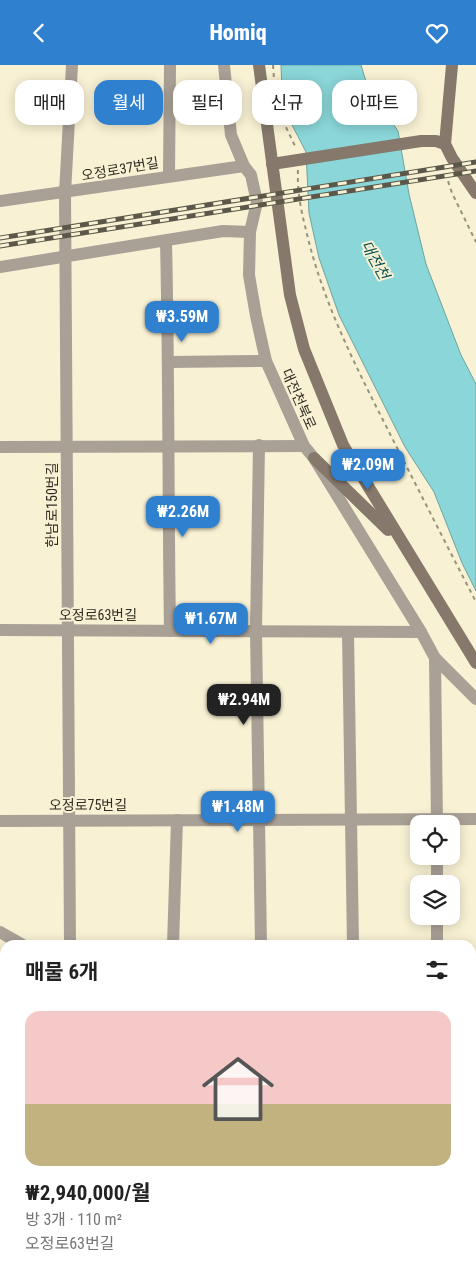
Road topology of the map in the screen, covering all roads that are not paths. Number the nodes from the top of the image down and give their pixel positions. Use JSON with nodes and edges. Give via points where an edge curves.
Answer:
{"nodes":[{"id":1,"x":72,"y":65,"type":"edge"},
{"id":2,"x":170,"y":65,"type":"edge"},
{"id":3,"x":224,"y":65,"type":"edge"},
{"id":4,"x":255,"y":65,"type":"edge"},
{"id":5,"x":259,"y":65,"type":"edge"},
{"id":6,"x":452,"y":65,"type":"edge"},
{"id":7,"x":258,"y":80,"type":"edge"},
{"id":8,"x":260,"y":80,"type":"edge"},
{"id":9,"x":266,"y":125,"type":"edge"},
{"id":10,"x":445,"y":143,"type":"junction"},
{"id":11,"x":272,"y":164,"type":"junction"},
{"id":12,"x":244,"y":166,"type":"junction"},
{"id":13,"x":169,"y":175,"type":"junction"},
{"id":14,"x":65,"y":193,"type":"junction"},
{"id":15,"x":476,"y":193,"type":"edge"},
{"id":16,"x":0,"y":201,"type":"edge"},
{"id":17,"x":250,"y":232,"type":"junction"},
{"id":18,"x":166,"y":241,"type":"junction"},
{"id":19,"x":65,"y":256,"type":"junction"},
{"id":20,"x":0,"y":267,"type":"edge"},
{"id":21,"x":266,"y":361,"type":"junction"},
{"id":22,"x":168,"y":362,"type":"junction"},
{"id":23,"x":259,"y":445,"type":"junction"},
{"id":24,"x":66,"y":446,"type":"junction"},
{"id":25,"x":168,"y":446,"type":"junction"},
{"id":26,"x":304,"y":446,"type":"junction"},
{"id":27,"x":0,"y":447,"type":"edge"},
{"id":28,"x":314,"y":458,"type":"junction"},
{"id":29,"x":403,"y":544,"type":"junction"},
{"id":30,"x":0,"y":630,"type":"edge"},
{"id":31,"x":68,"y":630,"type":"junction"},
{"id":32,"x":170,"y":631,"type":"junction"},
{"id":33,"x":256,"y":631,"type":"junction"},
{"id":34,"x":348,"y":631,"type":"junction"},
{"id":35,"x":421,"y":632,"type":"junction"},
{"id":36,"x":435,"y":658,"type":"junction"},
{"id":37,"x":476,"y":663,"type":"edge"},
{"id":38,"x":476,"y":699,"type":"edge"},
{"id":39,"x":437,"y":815,"type":"edge"},
{"id":40,"x":352,"y":819,"type":"junction"},
{"id":41,"x":476,"y":819,"type":"edge"},
{"id":42,"x":69,"y":820,"type":"junction"},
{"id":43,"x":177,"y":820,"type":"junction"},
{"id":44,"x":260,"y":820,"type":"junction"},
{"id":45,"x":410,"y":820,"type":"edge"},
{"id":46,"x":460,"y":820,"type":"edge"},
{"id":47,"x":0,"y":821,"type":"edge"},
{"id":48,"x":437,"y":925,"type":"edge"},
{"id":49,"x":0,"y":932,"type":"edge"},
{"id":50,"x":14,"y":940,"type":"edge"},
{"id":51,"x":70,"y":940,"type":"edge"},
{"id":52,"x":173,"y":940,"type":"edge"},
{"id":53,"x":261,"y":940,"type":"edge"},
{"id":54,"x":353,"y":940,"type":"edge"},
{"id":55,"x":437,"y":940,"type":"edge"}],
"edges":[{"from":1,"to":14,"type":"street","name":"한남로150번길"},
{"from":2,"to":13,"type":"street"},
{"from":3,"to":12,"type":"street","name":"대전천북로","via":[[232,135]]},
{"from":4,"to":7,"type":"main road"},
{"from":5,"to":8,"type":"main road"},
{"from":6,"to":10,"type":"main road"},
{"from":9,"to":11,"type":"main road"},
{"from":10,"to":11,"type":"main road","via":[[421,141]]},
{"from":10,"to":15,"type":"main road"},
{"from":11,"to":29,"type":"main road","via":[[290,295],[304,349],[343,445]]},
{"from":12,"to":13,"type":"street","name":"오정로37번길"},
{"from":12,"to":17,"type":"street","name":"대전천북로","via":[[251,175],[257,202]]},
{"from":13,"to":14,"type":"street","name":"오정로37번길"},
{"from":14,"to":16,"type":"street","name":"오정로37번길"},
{"from":14,"to":19,"type":"street","name":"한남로150번길"},
{"from":17,"to":18,"type":"street","via":[[223,231]]},
{"from":17,"to":21,"type":"street","name":"대전천북로","via":[[249,275]]},
{"from":18,"to":19,"type":"street"},
{"from":18,"to":22,"type":"street"},
{"from":19,"to":20,"type":"street"},
{"from":19,"to":24,"type":"street","name":"한남로150번길"},
{"from":21,"to":22,"type":"street"},
{"from":21,"to":26,"type":"street","name":"대전천북로"},
{"from":22,"to":25,"type":"street"},
{"from":23,"to":25,"type":"street"},
{"from":23,"to":26,"type":"street"},
{"from":23,"to":33,"type":"street"},
{"from":24,"to":25,"type":"street"},
{"from":24,"to":27,"type":"street"},
{"from":24,"to":31,"type":"street","name":"한남로150번길"},
{"from":25,"to":32,"type":"street"},
{"from":26,"to":28,"type":"street","name":"대전천북로"},
{"from":28,"to":29,"type":"main road"},
{"from":28,"to":35,"type":"street","name":"대전천북로"},
{"from":29,"to":37,"type":"main road"},
{"from":30,"to":31,"type":"street","name":"오정로63번길"},
{"from":31,"to":32,"type":"street","name":"오정로63번길"},
{"from":31,"to":42,"type":"street","name":"한남로150번길"},
{"from":32,"to":33,"type":"street","name":"오정로63번길"},
{"from":33,"to":34,"type":"street","name":"오정로63번길"},
{"from":33,"to":44,"type":"street"},
{"from":34,"to":35,"type":"street","name":"오정로63번길"},
{"from":34,"to":40,"type":"street"},
{"from":35,"to":36,"type":"street","name":"대전천북로"},
{"from":36,"to":38,"type":"street","name":"대전천북로"},
{"from":36,"to":39,"type":"street"},
{"from":40,"to":44,"type":"street","name":"오정로75번길"},
{"from":40,"to":45,"type":"street","name":"오정로75번길"},
{"from":40,"to":54,"type":"street"},
{"from":41,"to":46,"type":"street","name":"오정로75번길"},
{"from":42,"to":43,"type":"street","name":"오정로75번길"},
{"from":42,"to":47,"type":"street","name":"오정로75번길"},
{"from":42,"to":51,"type":"street","name":"한남로150번길"},
{"from":43,"to":44,"type":"street","name":"오정로75번길"},
{"from":43,"to":52,"type":"street"},
{"from":44,"to":53,"type":"street"},
{"from":48,"to":55,"type":"street"},
{"from":49,"to":50,"type":"street"}]}
